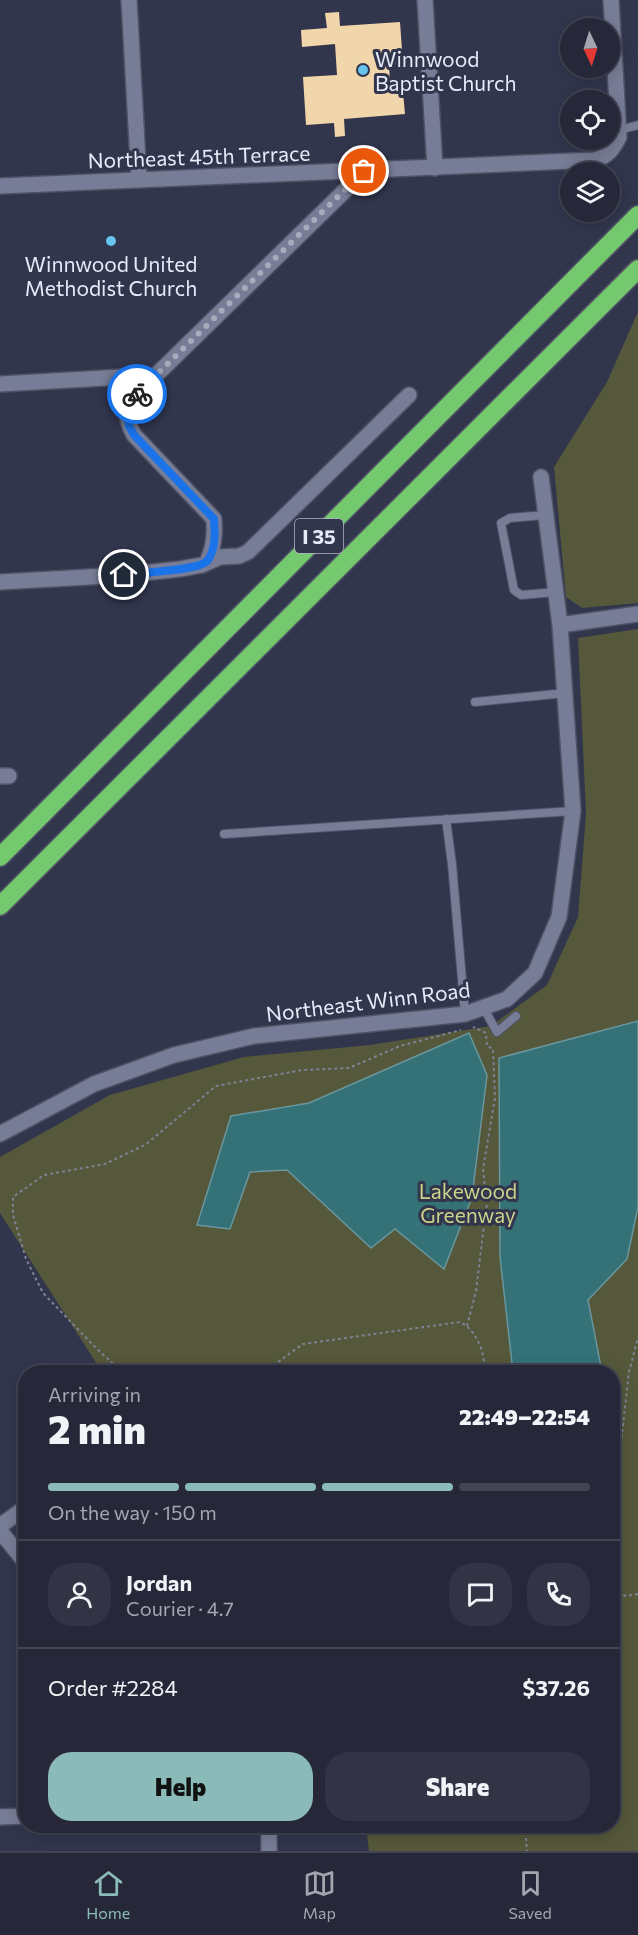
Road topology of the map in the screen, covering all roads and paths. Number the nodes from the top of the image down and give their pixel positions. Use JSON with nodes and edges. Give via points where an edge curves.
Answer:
{"nodes":[{"id":1,"x":129,"y":0,"type":"edge"},
{"id":2,"x":425,"y":0,"type":"edge"},
{"id":3,"x":611,"y":0,"type":"edge"},
{"id":4,"x":617,"y":90,"type":"edge"},
{"id":5,"x":638,"y":125,"type":"edge"},
{"id":6,"x":620,"y":130,"type":"edge"},
{"id":7,"x":612,"y":150,"type":"edge"},
{"id":8,"x":435,"y":168,"type":"junction"},
{"id":9,"x":364,"y":171,"type":"junction"},
{"id":10,"x":139,"y":179,"type":"junction"},
{"id":11,"x":0,"y":186,"type":"edge"},
{"id":12,"x":638,"y":215,"type":"edge"},
{"id":13,"x":638,"y":269,"type":"edge"},
{"id":14,"x":149,"y":382,"type":"junction"},
{"id":15,"x":0,"y":384,"type":"edge"},
{"id":16,"x":409,"y":395,"type":"dead end"},
{"id":17,"x":541,"y":477,"type":"dead end"},
{"id":18,"x":545,"y":515,"type":"junction"},
{"id":19,"x":207,"y":561,"type":"junction"},
{"id":20,"x":0,"y":582,"type":"edge"},
{"id":21,"x":556,"y":592,"type":"junction"},
{"id":22,"x":638,"y":614,"type":"edge"},
{"id":23,"x":561,"y":625,"type":"junction"},
{"id":24,"x":566,"y":693,"type":"junction"},
{"id":25,"x":475,"y":702,"type":"dead end"},
{"id":26,"x":573,"y":811,"type":"junction"},
{"id":27,"x":446,"y":819,"type":"junction"},
{"id":28,"x":224,"y":834,"type":"dead end"},
{"id":29,"x":0,"y":857,"type":"edge"},
{"id":30,"x":0,"y":906,"type":"edge"},
{"id":31,"x":483,"y":1007,"type":"junction"},
{"id":32,"x":516,"y":1016,"type":"dead end"},
{"id":33,"x":469,"y":1020,"type":"junction"},
{"id":34,"x":462,"y":1029,"type":"dead end"},
{"id":35,"x":0,"y":1134,"type":"edge"},
{"id":36,"x":467,"y":1326,"type":"junction"},
{"id":37,"x":638,"y":1336,"type":"edge"},
{"id":38,"x":114,"y":1365,"type":"edge"},
{"id":39,"x":274,"y":1365,"type":"edge"},
{"id":40,"x":485,"y":1365,"type":"edge"},
{"id":41,"x":620,"y":1449,"type":"edge"},
{"id":42,"x":18,"y":1513,"type":"edge"},
{"id":43,"x":0,"y":1526,"type":"edge"},
{"id":44,"x":0,"y":1531,"type":"edge"},
{"id":45,"x":18,"y":1553,"type":"edge"},
{"id":46,"x":620,"y":1594,"type":"edge"},
{"id":47,"x":638,"y":1595,"type":"edge"},
{"id":48,"x":18,"y":1816,"type":"edge"},
{"id":49,"x":0,"y":1817,"type":"edge"},
{"id":50,"x":269,"y":1833,"type":"edge"},
{"id":51,"x":526,"y":1833,"type":"edge"},
{"id":52,"x":269,"y":1851,"type":"edge"},
{"id":53,"x":527,"y":1851,"type":"edge"}],
"edges":[{"from":1,"to":10,"type":"street"},
{"from":2,"to":8,"type":"street"},
{"from":3,"to":4,"type":"street"},
{"from":5,"to":6,"type":"lane"},
{"from":7,"to":8,"type":"street","name":"Northeast 45th Terrace","via":[[595,160]]},
{"from":8,"to":9,"type":"street","name":"Northeast 45th Terrace"},
{"from":9,"to":10,"type":"street","name":"Northeast 45th Terrace"},
{"from":9,"to":14,"type":"street"},
{"from":10,"to":11,"type":"street","name":"Northeast 45th Terrace"},
{"from":12,"to":29,"type":"highway","number":"I 35"},
{"from":13,"to":30,"type":"highway","number":"I 35"},
{"from":14,"to":15,"type":"street","via":[[122,377]]},
{"from":14,"to":19,"type":"street","via":[[126,408],[129,426],[214,519],[214,546]]},
{"from":16,"to":19,"type":"street","via":[[248,552]]},
{"from":17,"to":18,"type":"street","name":"Northeast Winn Road"},
{"from":18,"to":21,"type":"street","name":"Northeast Winn Road"},
{"from":18,"to":21,"type":"lane","via":[[510,518],[501,523],[515,592]]},
{"from":19,"to":20,"type":"street","via":[[180,569],[124,575]]},
{"from":21,"to":23,"type":"street","name":"Northeast Winn Road"},
{"from":22,"to":23,"type":"street"},
{"from":23,"to":24,"type":"street","name":"Northeast Winn Road"},
{"from":24,"to":25,"type":"lane"},
{"from":24,"to":26,"type":"street","name":"Northeast Winn Road"},
{"from":26,"to":27,"type":"lane"},
{"from":26,"to":31,"type":"street","name":"Northeast Winn Road","via":[[559,917],[535,973],[507,999]]},
{"from":27,"to":28,"type":"lane"},
{"from":27,"to":33,"type":"lane"},
{"from":31,"to":32,"type":"lane","via":[[497,1032]]},
{"from":31,"to":33,"type":"street","name":"Northeast Winn Road"},
{"from":33,"to":35,"type":"street","name":"Northeast Winn Road","via":[[254,1036],[174,1055],[94,1084]]},
{"from":33,"to":36,"type":"path","via":[[486,1034],[487,1046],[493,1049],[495,1098],[483,1169],[486,1217]]},
{"from":34,"to":38,"type":"path","via":[[400,1046],[349,1068],[302,1070],[216,1086],[145,1145],[105,1164],[44,1175],[13,1197],[13,1215],[26,1258],[43,1293]]},
{"from":36,"to":39,"type":"path","via":[[460,1322],[303,1344]]},
{"from":36,"to":40,"type":"path","via":[[474,1334]]},
{"from":37,"to":41,"type":"path","via":[[628,1372]]},
{"from":42,"to":43,"type":"street"},
{"from":44,"to":45,"type":"street"},
{"from":46,"to":47,"type":"path"},
{"from":48,"to":49,"type":"street"},
{"from":50,"to":52,"type":"street"},
{"from":51,"to":53,"type":"path"}]}
